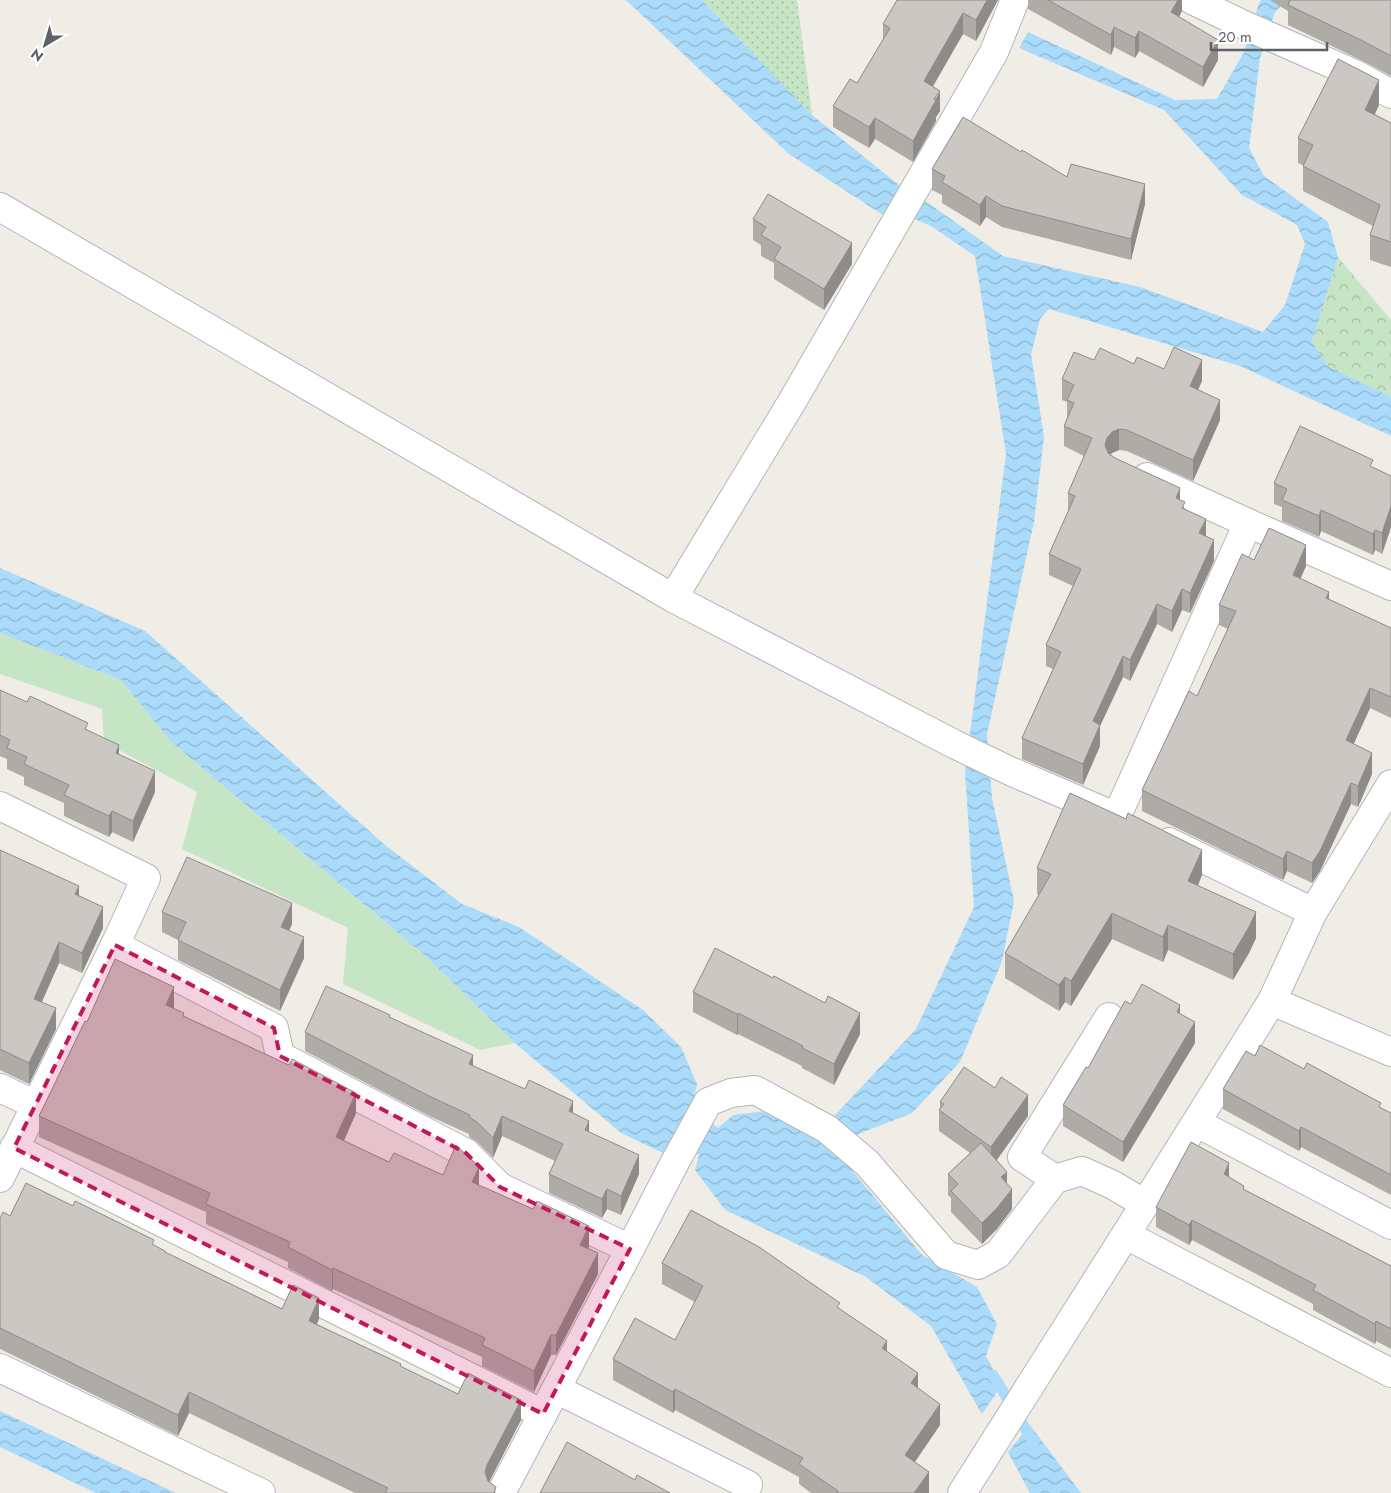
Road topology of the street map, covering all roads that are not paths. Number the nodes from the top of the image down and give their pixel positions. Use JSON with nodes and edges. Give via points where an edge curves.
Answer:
{"nodes":[{"id":1,"x":1015,"y":0,"type":"edge"},
{"id":2,"x":1192,"y":0,"type":"edge"},
{"id":3,"x":1391,"y":94,"type":"edge"},
{"id":4,"x":0,"y":207,"type":"edge"},
{"id":5,"x":1121,"y":466,"type":"edge"},
{"id":6,"x":1248,"y":523,"type":"junction"},
{"id":7,"x":1391,"y":586,"type":"edge"},
{"id":8,"x":673,"y":598,"type":"junction"},
{"id":9,"x":1391,"y":784,"type":"edge"},
{"id":10,"x":0,"y":806,"type":"edge"},
{"id":11,"x":1132,"y":824,"type":"junction"},
{"id":12,"x":1314,"y":912,"type":"junction"},
{"id":13,"x":115,"y":945,"type":"junction"},
{"id":14,"x":1272,"y":1001,"type":"junction"},
{"id":15,"x":1110,"y":1018,"type":"dead end"},
{"id":16,"x":1391,"y":1052,"type":"edge"},
{"id":17,"x":0,"y":1088,"type":"edge"},
{"id":18,"x":36,"y":1105,"type":"junction"},
{"id":19,"x":1197,"y":1122,"type":"junction"},
{"id":20,"x":14,"y":1148,"type":"junction"},
{"id":21,"x":0,"y":1178,"type":"edge"},
{"id":22,"x":1054,"y":1179,"type":"junction"},
{"id":23,"x":1146,"y":1204,"type":"junction"},
{"id":24,"x":1391,"y":1226,"type":"edge"},
{"id":25,"x":1126,"y":1235,"type":"junction"},
{"id":26,"x":630,"y":1249,"type":"junction"},
{"id":27,"x":0,"y":1368,"type":"edge"},
{"id":28,"x":1391,"y":1373,"type":"edge"},
{"id":29,"x":556,"y":1389,"type":"junction"},
{"id":30,"x":543,"y":1414,"type":"junction"},
{"id":31,"x":748,"y":1485,"type":"dead end"},
{"id":32,"x":262,"y":1493,"type":"edge"},
{"id":33,"x":501,"y":1493,"type":"edge"},
{"id":34,"x":962,"y":1493,"type":"edge"}],
"edges":[{"from":1,"to":8,"type":"street","via":[[994,52],[793,400]]},
{"from":2,"to":3,"type":"street","via":[[1358,75]]},
{"from":4,"to":8,"type":"street"},
{"from":5,"to":6,"type":"street"},
{"from":6,"to":7,"type":"street"},
{"from":6,"to":11,"type":"street"},
{"from":8,"to":11,"type":"street","via":[[1010,771]]},
{"from":9,"to":12,"type":"street"},
{"from":10,"to":13,"type":"street","via":[[146,878]]},
{"from":11,"to":12,"type":"street"},
{"from":12,"to":14,"type":"street"},
{"from":13,"to":18,"type":"street"},
{"from":13,"to":26,"type":"street","via":[[274,1028],[280,1056],[466,1152],[500,1187]]},
{"from":14,"to":16,"type":"street"},
{"from":14,"to":19,"type":"street"},
{"from":15,"to":22,"type":"street","via":[[1022,1157]]},
{"from":17,"to":18,"type":"street"},
{"from":18,"to":20,"type":"street"},
{"from":19,"to":23,"type":"street"},
{"from":19,"to":24,"type":"street"},
{"from":20,"to":21,"type":"street"},
{"from":20,"to":30,"type":"street"},
{"from":22,"to":23,"type":"street","via":[[1082,1171]]},
{"from":22,"to":26,"type":"street","via":[[998,1254],[978,1265],[946,1254],[867,1163],[827,1129],[755,1090],[708,1102]]},
{"from":23,"to":25,"type":"street"},
{"from":25,"to":28,"type":"street"},
{"from":25,"to":34,"type":"street"},
{"from":26,"to":29,"type":"street"},
{"from":27,"to":32,"type":"street"},
{"from":29,"to":30,"type":"street"},
{"from":29,"to":31,"type":"street"},
{"from":30,"to":33,"type":"street"}]}
